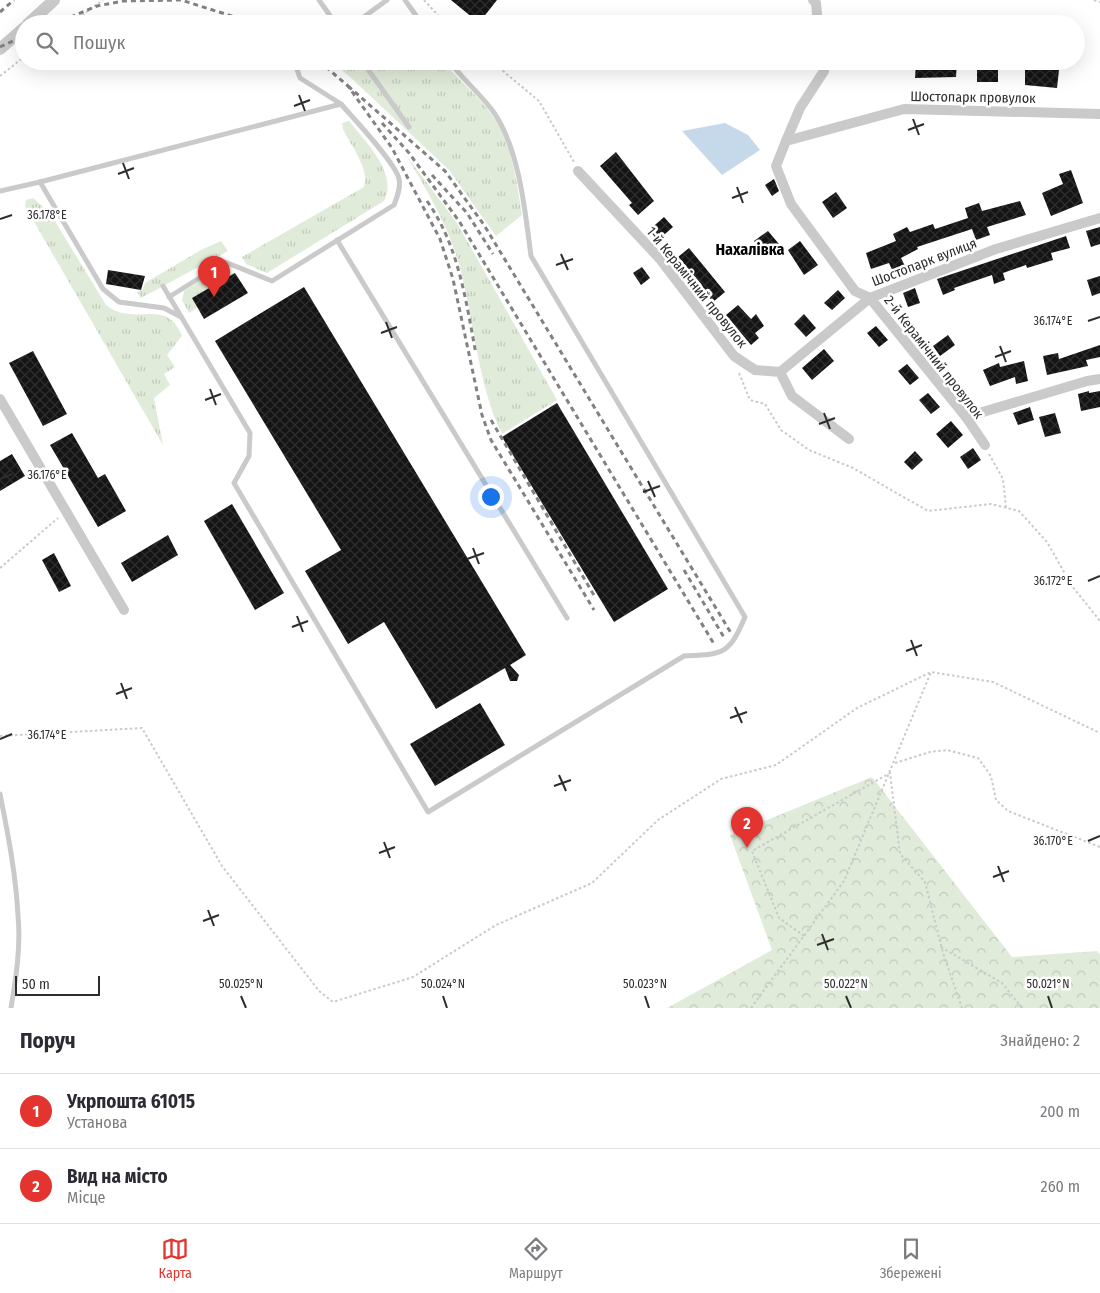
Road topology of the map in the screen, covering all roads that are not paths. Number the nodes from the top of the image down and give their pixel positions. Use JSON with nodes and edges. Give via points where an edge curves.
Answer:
{"nodes":[{"id":1,"x":54,"y":0,"type":"edge"},
{"id":2,"x":319,"y":0,"type":"edge"},
{"id":3,"x":387,"y":0,"type":"edge"},
{"id":4,"x":405,"y":0,"type":"edge"},
{"id":5,"x":813,"y":0,"type":"edge"},
{"id":6,"x":38,"y":15,"type":"edge"},
{"id":7,"x":330,"y":15,"type":"edge"},
{"id":8,"x":366,"y":15,"type":"edge"},
{"id":9,"x":416,"y":15,"type":"edge"},
{"id":10,"x":817,"y":15,"type":"edge"},
{"id":11,"x":15,"y":36,"type":"edge"},
{"id":12,"x":0,"y":49,"type":"edge"},
{"id":13,"x":297,"y":70,"type":"edge"},
{"id":14,"x":369,"y":70,"type":"edge"},
{"id":15,"x":457,"y":70,"type":"edge"},
{"id":16,"x":824,"y":70,"type":"edge"},
{"id":17,"x":341,"y":104,"type":"junction"},
{"id":18,"x":1100,"y":114,"type":"edge"},
{"id":19,"x":409,"y":126,"type":"dead end"},
{"id":20,"x":786,"y":141,"type":"junction"},
{"id":21,"x":578,"y":171,"type":"road end"},
{"id":22,"x":40,"y":182,"type":"junction"},
{"id":23,"x":0,"y":191,"type":"edge"},
{"id":24,"x":1100,"y":218,"type":"edge"},
{"id":25,"x":337,"y":240,"type":"junction"},
{"id":26,"x":163,"y":286,"type":"dead end"},
{"id":27,"x":169,"y":297,"type":"junction"},
{"id":28,"x":870,"y":298,"type":"junction"},
{"id":29,"x":181,"y":317,"type":"junction"},
{"id":30,"x":780,"y":372,"type":"junction"},
{"id":31,"x":1100,"y":379,"type":"edge"},
{"id":32,"x":0,"y":399,"type":"edge"},
{"id":33,"x":966,"y":417,"type":"junction"},
{"id":34,"x":850,"y":439,"type":"dead end"},
{"id":35,"x":985,"y":445,"type":"road end"},
{"id":36,"x":124,"y":610,"type":"dead end"},
{"id":37,"x":567,"y":618,"type":"dead end"},
{"id":38,"x":0,"y":794,"type":"edge"},
{"id":39,"x":11,"y":1008,"type":"edge"}],
"edges":[{"from":1,"to":6,"type":"street"},
{"from":2,"to":7,"type":"lane"},
{"from":3,"to":8,"type":"lane"},
{"from":4,"to":9,"type":"lane"},
{"from":5,"to":10,"type":"street"},
{"from":11,"to":12,"type":"street"},
{"from":13,"to":17,"type":"lane","via":[[300,78]]},
{"from":14,"to":19,"type":"lane"},
{"from":15,"to":29,"type":"lane","via":[[494,112],[507,135],[524,205],[530,256],[745,618],[736,638],[718,655],[684,656],[428,812],[234,483],[249,456],[250,433]]},
{"from":16,"to":20,"type":"street","via":[[800,108]]},
{"from":17,"to":22,"type":"lane"},
{"from":17,"to":25,"type":"lane","via":[[390,164],[399,178],[399,185],[394,205]]},
{"from":18,"to":20,"type":"street","name":"Шостопарк провулок","via":[[904,109]]},
{"from":20,"to":28,"type":"street","name":"2-й Керамічний провулок","via":[[776,166],[791,204],[855,291]]},
{"from":21,"to":30,"type":"street","name":"1-й Керамічний провулок","via":[[660,259],[734,356],[755,370]]},
{"from":22,"to":23,"type":"lane"},
{"from":22,"to":29,"type":"lane","via":[[103,289],[119,302],[164,308]]},
{"from":24,"to":28,"type":"street","name":"Шостопарк вулиця","via":[[996,249]]},
{"from":25,"to":27,"type":"lane","via":[[272,281],[225,262]]},
{"from":25,"to":37,"type":"lane"},
{"from":26,"to":27,"type":"lane"},
{"from":27,"to":29,"type":"lane"},
{"from":28,"to":30,"type":"street","name":"Шостопарк вулиця"},
{"from":28,"to":33,"type":"street","name":"2-й Керамічний провулок"},
{"from":30,"to":34,"type":"street","via":[[792,396]]},
{"from":31,"to":33,"type":"street"},
{"from":32,"to":36,"type":"street"},
{"from":33,"to":35,"type":"street","name":"2-й Керамічний провулок"},
{"from":38,"to":39,"type":"lane","via":[[19,918]]}]}
